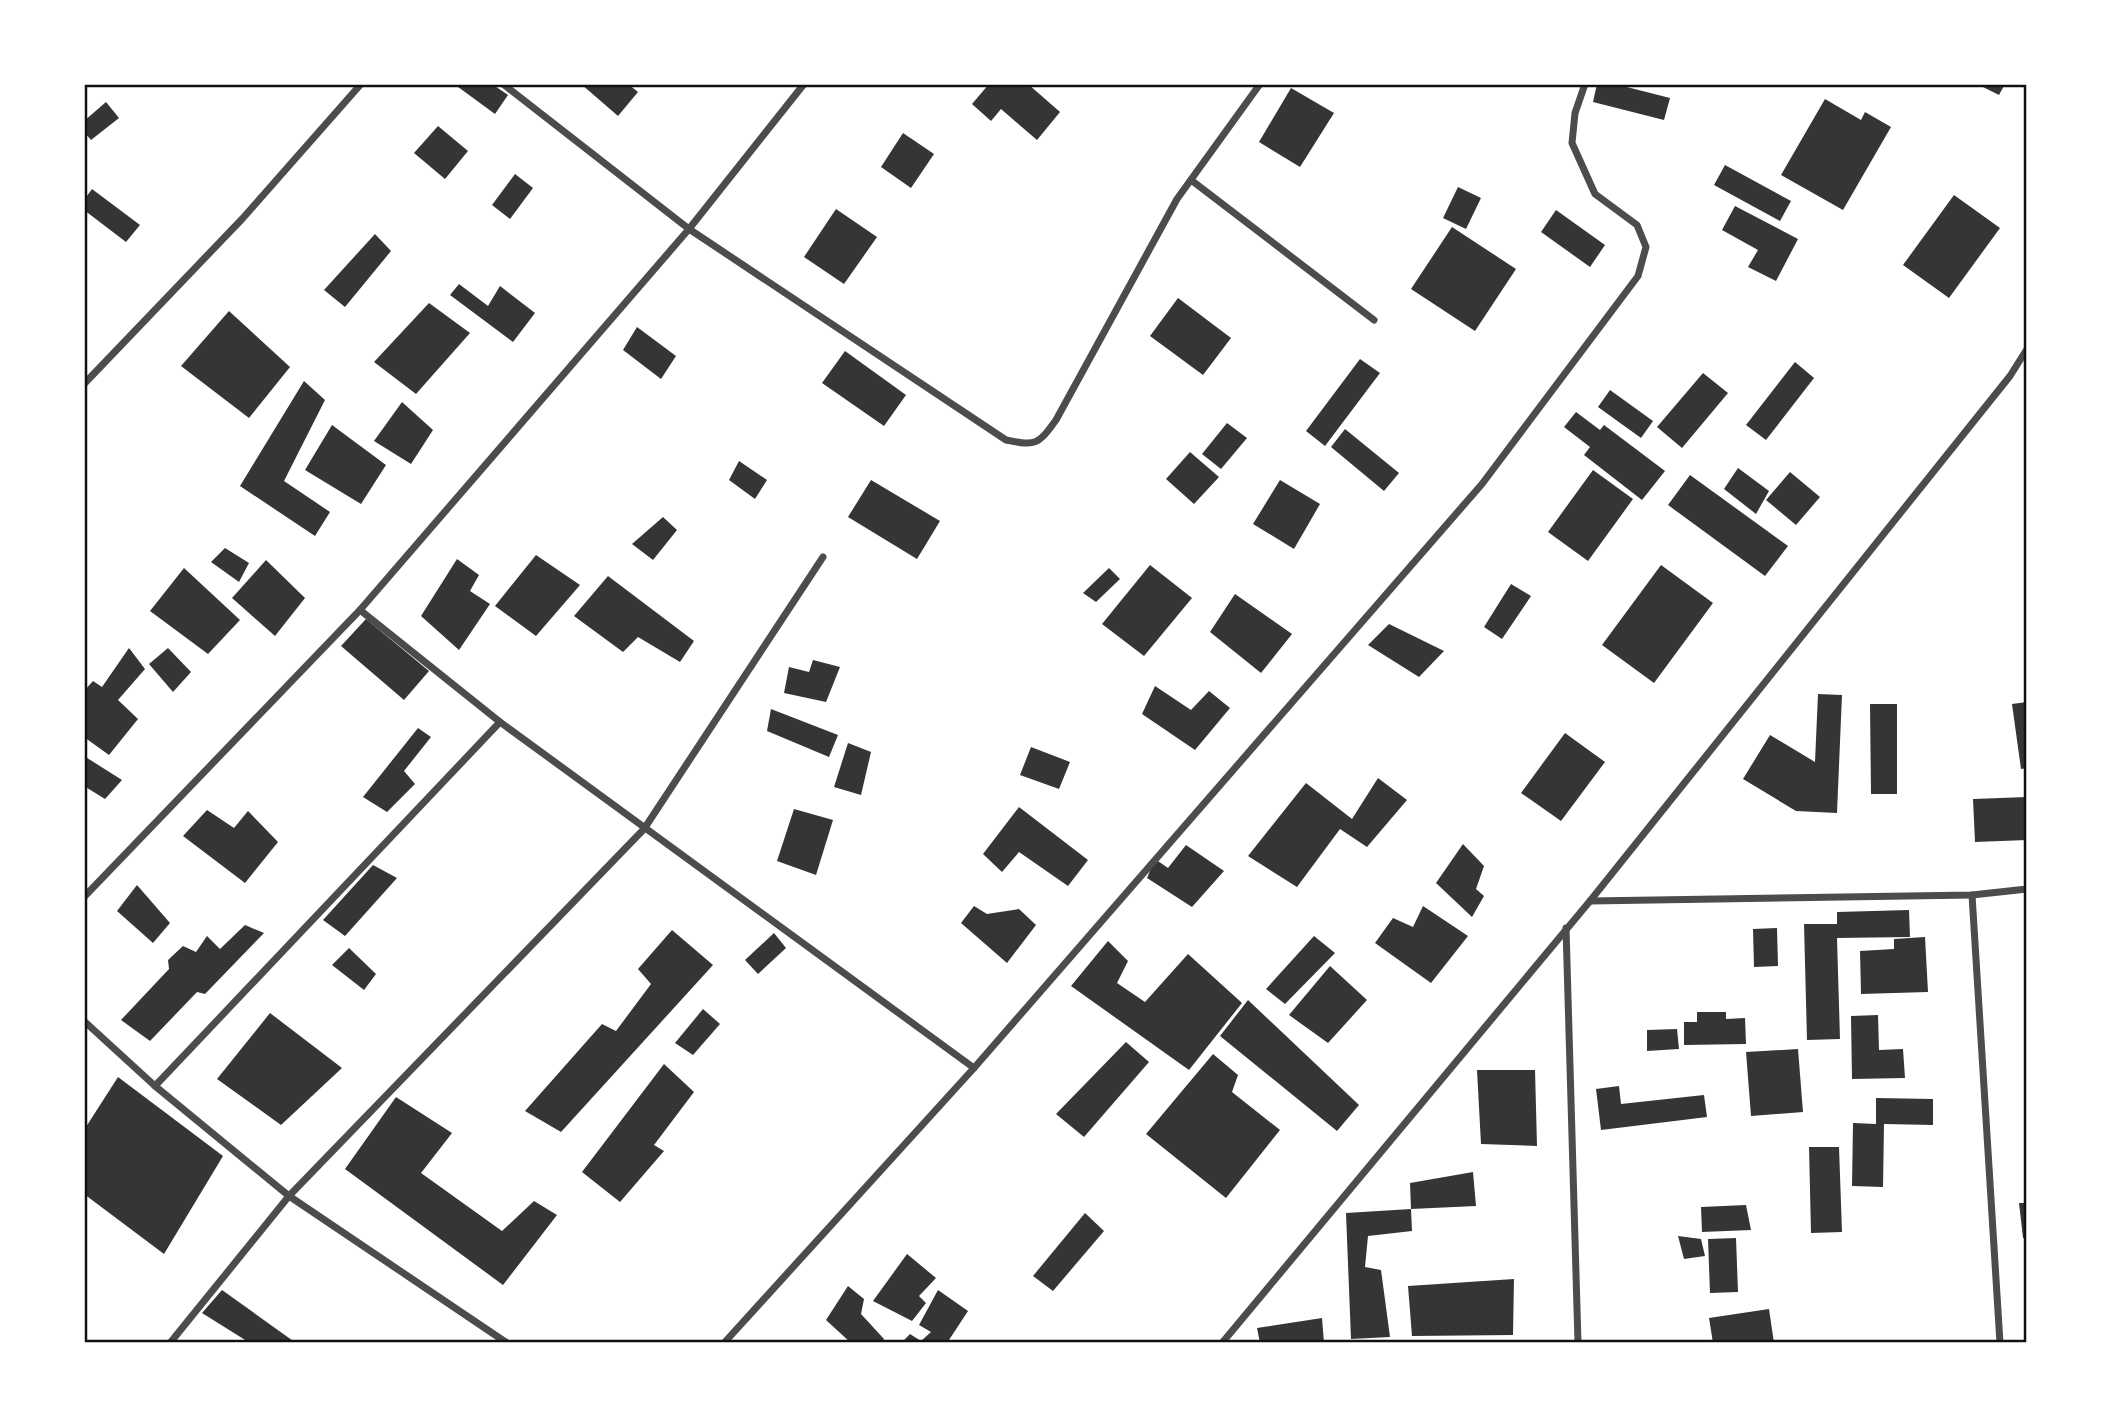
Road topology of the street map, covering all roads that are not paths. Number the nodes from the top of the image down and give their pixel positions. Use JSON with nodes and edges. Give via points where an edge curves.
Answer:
{"nodes":[{"id":1,"x":361,"y":84,"type":"edge"},
{"id":2,"x":503,"y":84,"type":"edge"},
{"id":3,"x":804,"y":84,"type":"edge"},
{"id":4,"x":1260,"y":84,"type":"edge"},
{"id":5,"x":1585,"y":84,"type":"edge"},
{"id":6,"x":1191,"y":180,"type":"junction"},
{"id":7,"x":689,"y":229,"type":"junction"},
{"id":8,"x":1374,"y":320,"type":"dead end"},
{"id":9,"x":2027,"y":349,"type":"edge"},
{"id":10,"x":84,"y":383,"type":"edge"},
{"id":11,"x":823,"y":557,"type":"dead end"},
{"id":12,"x":360,"y":610,"type":"junction"},
{"id":13,"x":500,"y":722,"type":"junction"},
{"id":14,"x":644,"y":829,"type":"junction"},
{"id":15,"x":2027,"y":889,"type":"edge"},
{"id":16,"x":1972,"y":895,"type":"junction"},
{"id":17,"x":84,"y":897,"type":"edge"},
{"id":18,"x":1591,"y":901,"type":"junction"},
{"id":19,"x":1566,"y":928,"type":"junction"},
{"id":20,"x":84,"y":1021,"type":"edge"},
{"id":21,"x":974,"y":1068,"type":"junction"},
{"id":22,"x":155,"y":1086,"type":"junction"},
{"id":23,"x":289,"y":1196,"type":"junction"},
{"id":24,"x":170,"y":1343,"type":"edge"},
{"id":25,"x":507,"y":1343,"type":"edge"},
{"id":26,"x":724,"y":1343,"type":"edge"},
{"id":27,"x":1222,"y":1343,"type":"edge"},
{"id":28,"x":1578,"y":1343,"type":"edge"},
{"id":29,"x":2000,"y":1343,"type":"edge"}],
"edges":[{"from":1,"to":10,"type":"street","via":[[243,218]]},
{"from":2,"to":7,"type":"street"},
{"from":3,"to":7,"type":"street"},
{"from":4,"to":6,"type":"street"},
{"from":5,"to":21,"type":"street","via":[[1575,113],[1572,143],[1595,194],[1637,225],[1646,247],[1638,276],[1482,484]]},
{"from":6,"to":7,"type":"street","via":[[1056,420],[1043,439],[1030,445],[1006,440]]},
{"from":6,"to":8,"type":"street"},
{"from":7,"to":12,"type":"street"},
{"from":9,"to":18,"type":"street"},
{"from":11,"to":14,"type":"street"},
{"from":12,"to":13,"type":"street"},
{"from":12,"to":17,"type":"street"},
{"from":13,"to":14,"type":"street"},
{"from":13,"to":22,"type":"street"},
{"from":14,"to":21,"type":"street"},
{"from":14,"to":23,"type":"street"},
{"from":15,"to":16,"type":"street"},
{"from":16,"to":18,"type":"street"},
{"from":16,"to":29,"type":"street"},
{"from":18,"to":19,"type":"street"},
{"from":19,"to":27,"type":"street"},
{"from":19,"to":28,"type":"street"},
{"from":20,"to":22,"type":"street"},
{"from":21,"to":26,"type":"street"},
{"from":22,"to":23,"type":"street"},
{"from":23,"to":24,"type":"street"},
{"from":23,"to":25,"type":"street"}]}
